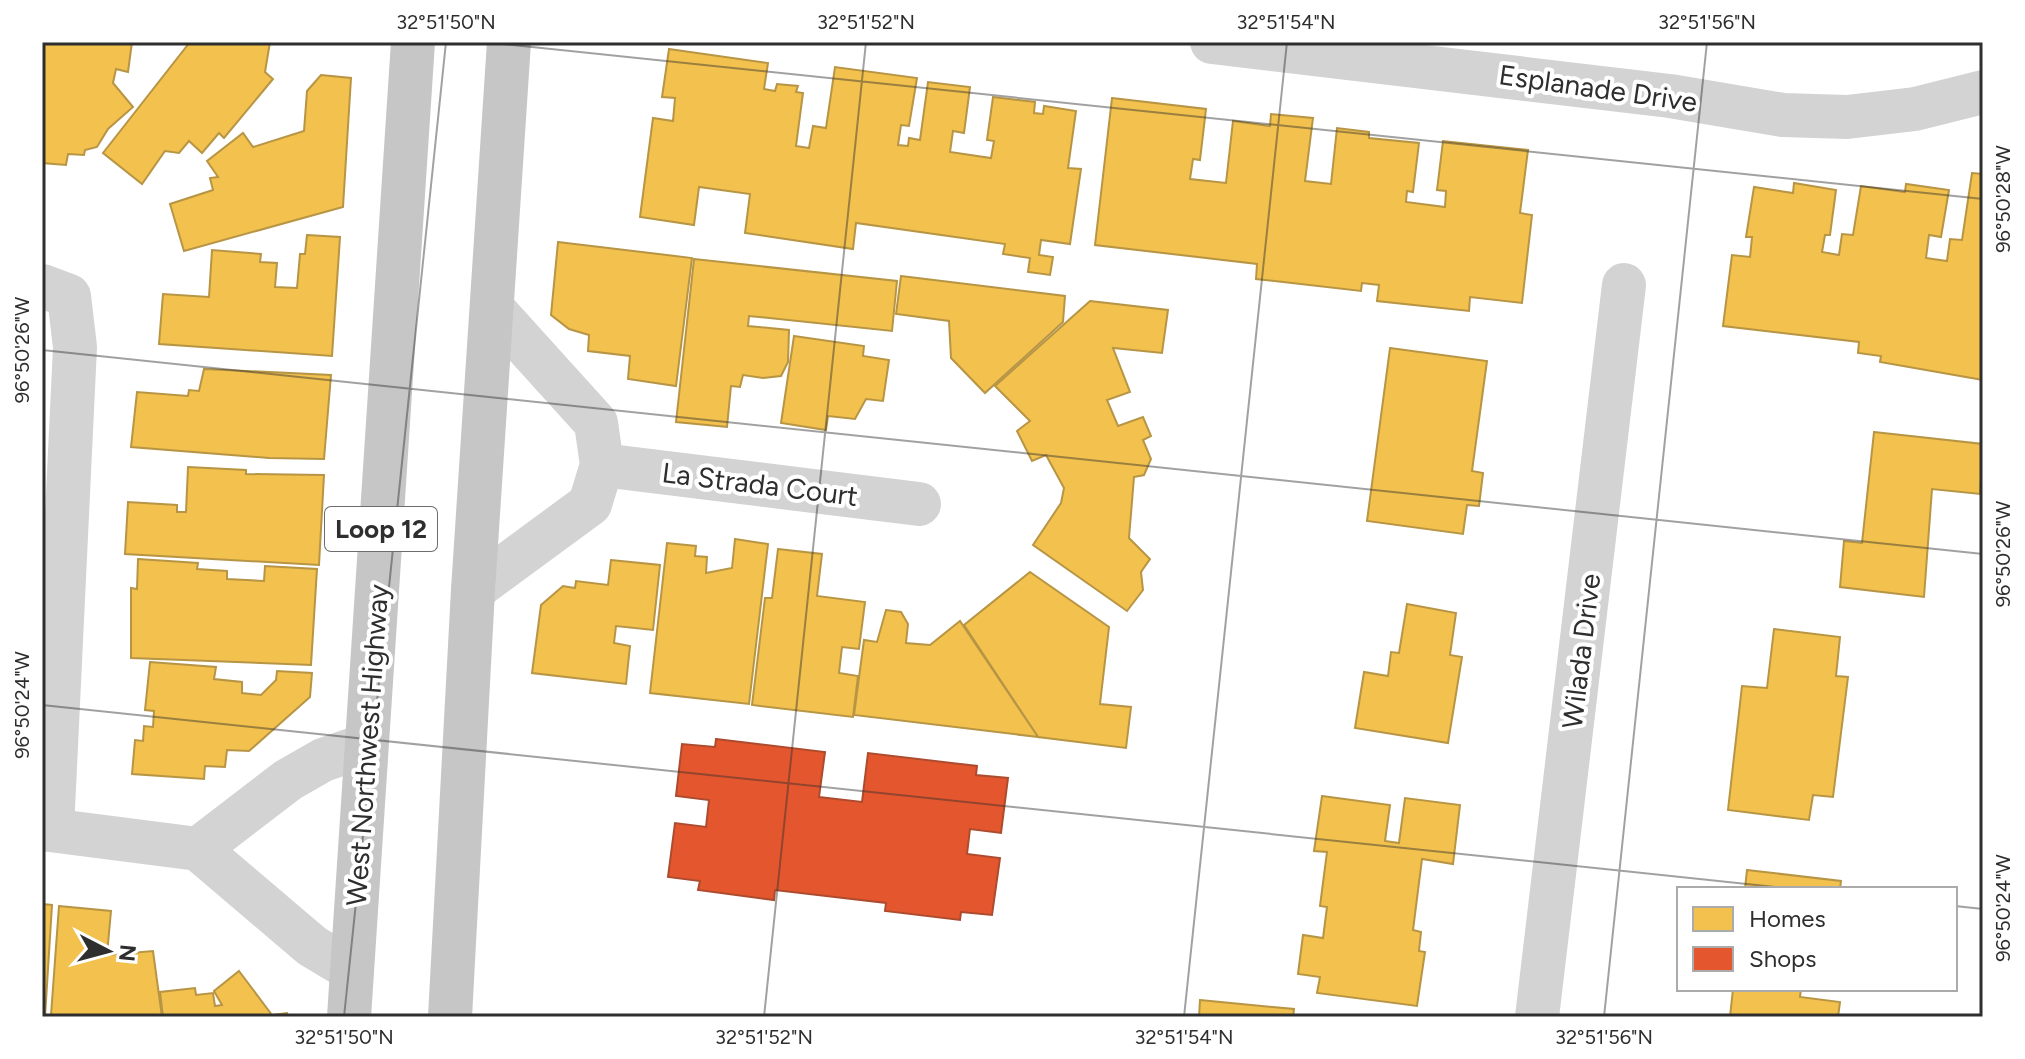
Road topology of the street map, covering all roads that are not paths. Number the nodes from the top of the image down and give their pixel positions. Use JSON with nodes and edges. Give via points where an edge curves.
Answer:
{"nodes":[{"id":1,"x":413,"y":42,"type":"edge"},
{"id":2,"x":509,"y":42,"type":"edge"},
{"id":3,"x":1212,"y":42,"type":"edge"},
{"id":4,"x":1405,"y":52,"type":"edge"},
{"id":5,"x":1983,"y":92,"type":"edge"},
{"id":6,"x":1624,"y":285,"type":"dead end"},
{"id":7,"x":42,"y":286,"type":"edge"},
{"id":8,"x":492,"y":308,"type":"junction"},
{"id":9,"x":602,"y":465,"type":"junction"},
{"id":10,"x":919,"y":504,"type":"dead end"},
{"id":11,"x":473,"y":590,"type":"junction"},
{"id":12,"x":366,"y":745,"type":"junction"},
{"id":13,"x":47,"y":829,"type":"edge"},
{"id":14,"x":198,"y":849,"type":"junction"},
{"id":15,"x":352,"y":970,"type":"junction"},
{"id":16,"x":349,"y":1017,"type":"edge"},
{"id":17,"x":450,"y":1017,"type":"edge"},
{"id":18,"x":1537,"y":1017,"type":"edge"}],
"edges":[{"from":1,"to":12,"type":"main road","name":"West Northwest Highway","number":"Loop 12"},
{"from":2,"to":8,"type":"main road","number":"Loop 12"},
{"from":3,"to":4,"type":"street","name":"Esplanade Drive"},
{"from":4,"to":5,"type":"street","name":"Esplanade Drive","via":[[1783,115],[1847,117],[1915,109]]},
{"from":6,"to":18,"type":"street","name":"Wilada Drive"},
{"from":7,"to":13,"type":"street","via":[[69,296],[75,347]]},
{"from":8,"to":9,"type":"street","via":[[596,423]]},
{"from":8,"to":11,"type":"main road","number":"Loop 12"},
{"from":9,"to":10,"type":"street","name":"La Strada Court"},
{"from":9,"to":11,"type":"street","via":[[590,504]]},
{"from":11,"to":17,"type":"main road","number":"Loop 12"},
{"from":12,"to":14,"type":"street","via":[[288,780]]},
{"from":12,"to":15,"type":"main road","name":"West Northwest Highway","number":"Loop 12"},
{"from":13,"to":14,"type":"street"},
{"from":14,"to":15,"type":"street","via":[[312,946]]},
{"from":15,"to":16,"type":"main road","name":"West Northwest Highway","number":"Loop 12"}]}
